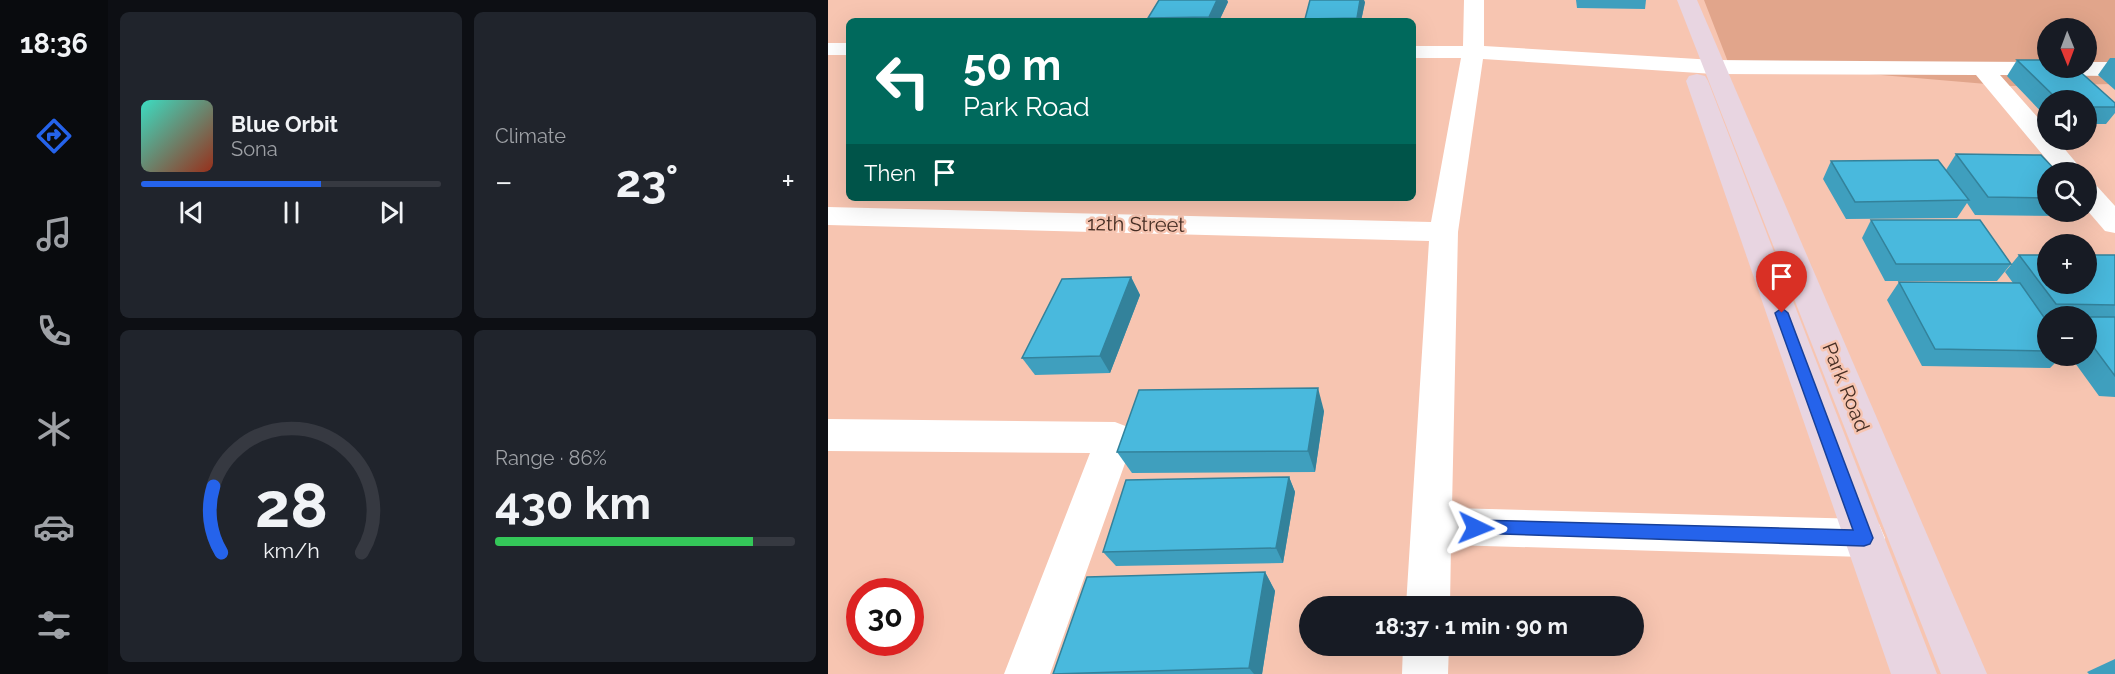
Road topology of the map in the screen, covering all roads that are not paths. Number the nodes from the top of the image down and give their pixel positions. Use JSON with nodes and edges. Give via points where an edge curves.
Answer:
{"nodes":[{"id":1,"x":1474,"y":0,"type":"edge"},
{"id":2,"x":1665,"y":0,"type":"edge"},
{"id":3,"x":1687,"y":0,"type":"edge"},
{"id":4,"x":828,"y":48,"type":"edge"},
{"id":5,"x":846,"y":49,"type":"edge"},
{"id":6,"x":1416,"y":52,"type":"edge"},
{"id":7,"x":1473,"y":52,"type":"junction"},
{"id":8,"x":1703,"y":66,"type":"junction"},
{"id":9,"x":1982,"y":68,"type":"junction"},
{"id":10,"x":2115,"y":69,"type":"edge"},
{"id":11,"x":2062,"y":162,"type":"edge"},
{"id":12,"x":828,"y":216,"type":"edge"},
{"id":13,"x":1444,"y":232,"type":"junction"},
{"id":14,"x":828,"y":435,"type":"edge"},
{"id":15,"x":1431,"y":526,"type":"junction"},
{"id":16,"x":1864,"y":538,"type":"junction"},
{"id":17,"x":1428,"y":596,"type":"edge"},
{"id":18,"x":1426,"y":656,"type":"edge"},
{"id":19,"x":1028,"y":674,"type":"edge"},
{"id":20,"x":1425,"y":674,"type":"edge"},
{"id":21,"x":1914,"y":674,"type":"edge"},
{"id":22,"x":1964,"y":674,"type":"edge"}],
"edges":[{"from":1,"to":7,"type":"street"},
{"from":2,"to":8,"type":"street","name":"Park Road"},
{"from":3,"to":8,"type":"street","name":"Park Road"},
{"from":4,"to":5,"type":"street"},
{"from":6,"to":7,"type":"street"},
{"from":7,"to":8,"type":"street"},
{"from":7,"to":13,"type":"street"},
{"from":8,"to":9,"type":"street"},
{"from":8,"to":16,"type":"street","name":"Park Road"},
{"from":8,"to":22,"type":"street","name":"Park Road"},
{"from":9,"to":10,"type":"street"},
{"from":9,"to":11,"type":"street"},
{"from":12,"to":13,"type":"street","name":"12th Street"},
{"from":13,"to":15,"type":"street"},
{"from":14,"to":19,"type":"street","via":[[1115,438]]},
{"from":15,"to":16,"type":"street"},
{"from":15,"to":17,"type":"street"},
{"from":16,"to":21,"type":"street","name":"Park Road"},
{"from":18,"to":20,"type":"street"}]}
